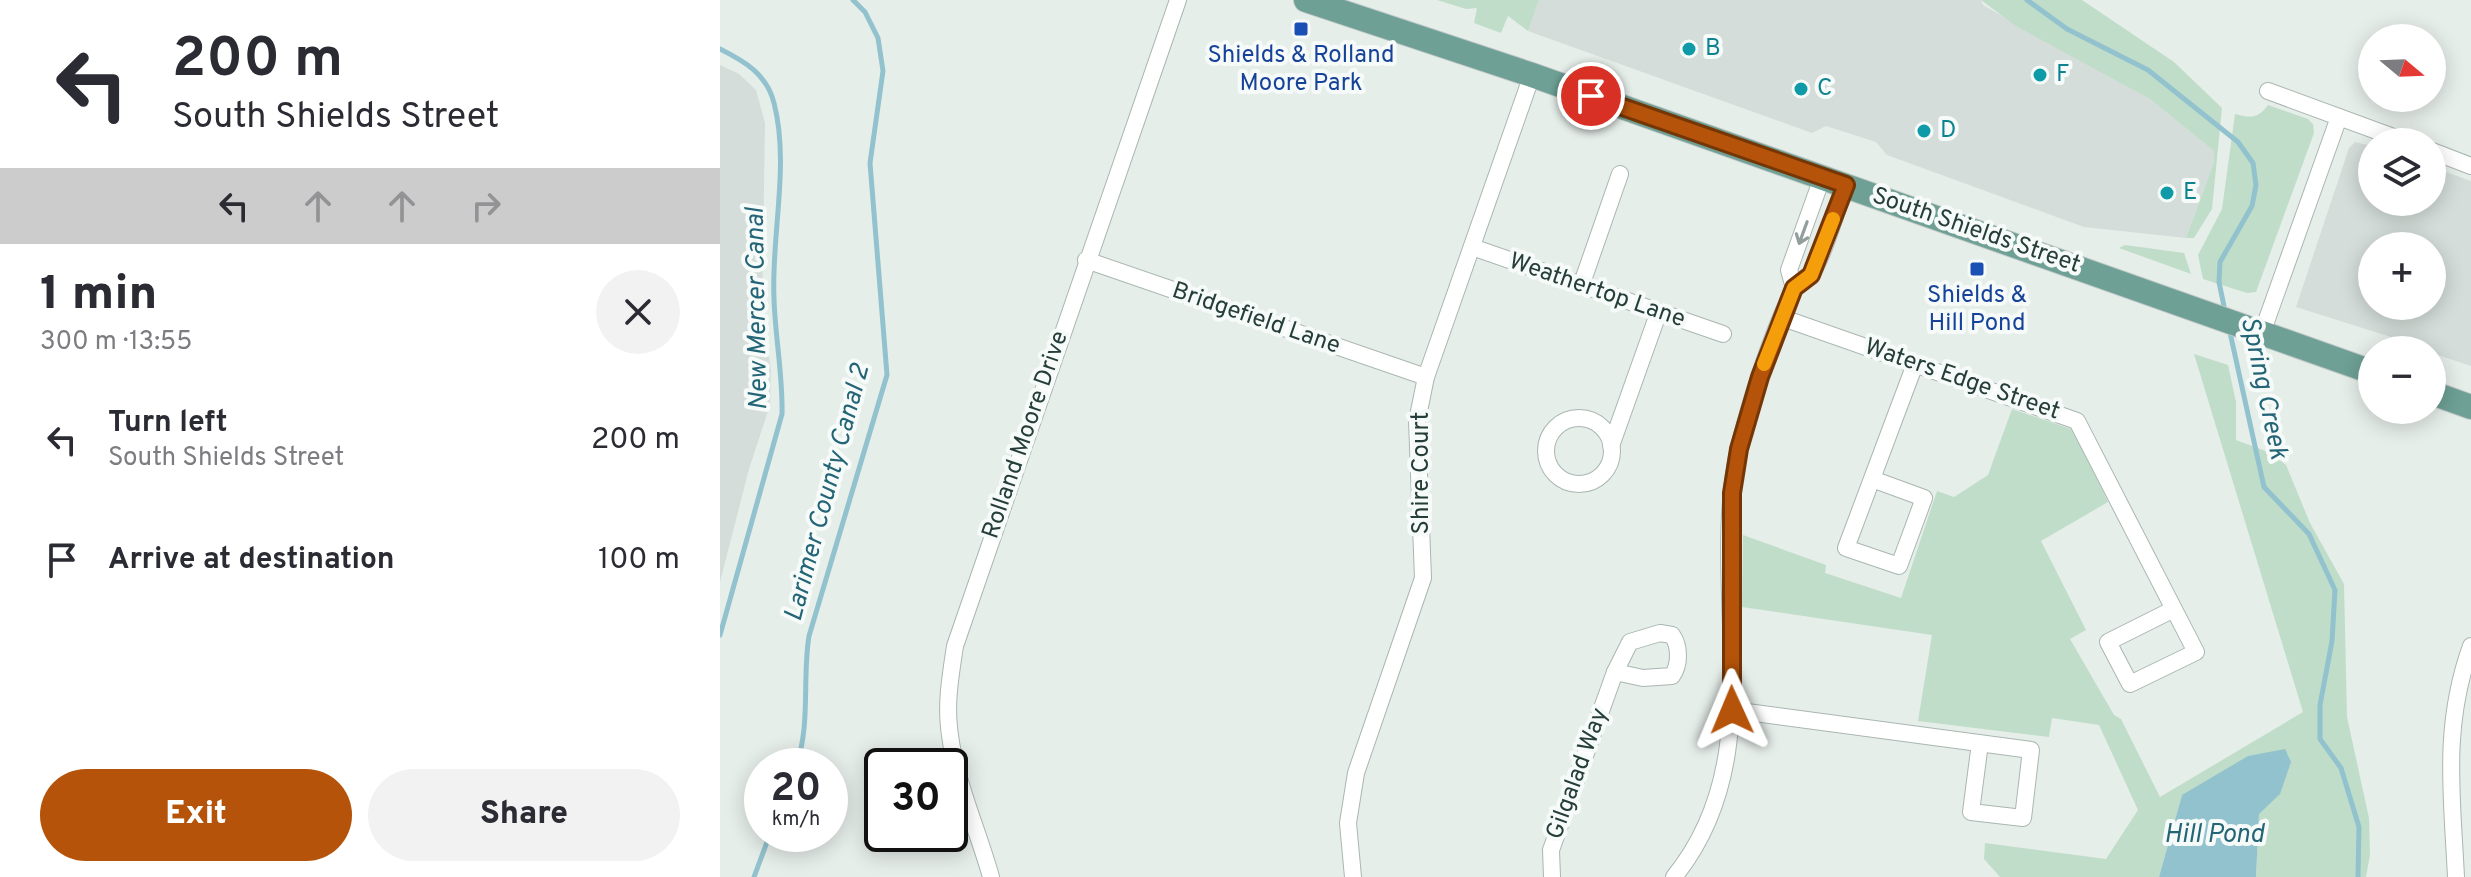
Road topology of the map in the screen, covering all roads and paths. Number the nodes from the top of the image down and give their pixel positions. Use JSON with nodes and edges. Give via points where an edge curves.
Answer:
{"nodes":[{"id":1,"x":1178,"y":0,"type":"edge"},
{"id":2,"x":1306,"y":0,"type":"edge"},
{"id":3,"x":1532,"y":75,"type":"junction"},
{"id":4,"x":2268,"y":91,"type":"dead end"},
{"id":5,"x":2339,"y":117,"type":"junction"},
{"id":6,"x":2369,"y":128,"type":"edge"},
{"id":7,"x":2446,"y":156,"type":"edge"},
{"id":8,"x":2471,"y":166,"type":"edge"},
{"id":9,"x":1620,"y":174,"type":"dead end"},
{"id":10,"x":1834,"y":182,"type":"junction"},
{"id":11,"x":1472,"y":247,"type":"junction"},
{"id":12,"x":1086,"y":260,"type":"junction"},
{"id":13,"x":1581,"y":286,"type":"junction"},
{"id":14,"x":1794,"y":288,"type":"junction"},
{"id":15,"x":1658,"y":314,"type":"junction"},
{"id":16,"x":1783,"y":318,"type":"junction"},
{"id":17,"x":2252,"y":330,"type":"junction"},
{"id":18,"x":1723,"y":334,"type":"dead end"},
{"id":19,"x":1915,"y":364,"type":"junction"},
{"id":20,"x":2358,"y":367,"type":"edge"},
{"id":21,"x":1426,"y":377,"type":"junction"},
{"id":22,"x":2446,"y":398,"type":"edge"},
{"id":23,"x":2471,"y":407,"type":"edge"},
{"id":24,"x":1611,"y":446,"type":"junction"},
{"id":25,"x":1872,"y":479,"type":"junction"},
{"id":26,"x":2174,"y":609,"type":"junction"},
{"id":27,"x":2471,"y":646,"type":"edge"},
{"id":28,"x":1615,"y":672,"type":"dead end"},
{"id":29,"x":1732,"y":710,"type":"junction"},
{"id":30,"x":1980,"y":743,"type":"junction"},
{"id":31,"x":991,"y":877,"type":"edge"},
{"id":32,"x":1353,"y":877,"type":"edge"},
{"id":33,"x":1552,"y":877,"type":"edge"},
{"id":34,"x":1674,"y":877,"type":"edge"},
{"id":35,"x":2456,"y":877,"type":"edge"}],
"edges":[{"from":1,"to":12,"type":"street","name":"Rolland Moore Drive"},
{"from":2,"to":3,"type":"main road","name":"South Shields Street"},
{"from":3,"to":10,"type":"main road","name":"South Shields Street"},
{"from":3,"to":11,"type":"street","name":"Shire Court"},
{"from":4,"to":5,"type":"street"},
{"from":5,"to":6,"type":"street"},
{"from":5,"to":17,"type":"street"},
{"from":7,"to":8,"type":"street"},
{"from":9,"to":13,"type":"street"},
{"from":10,"to":14,"type":"street","via":[[1811,275]]},
{"from":10,"to":14,"type":"street","one_way":true,"via":[[1789,270]]},
{"from":10,"to":17,"type":"main road","name":"South Shields Street"},
{"from":11,"to":13,"type":"street","name":"Weathertop Lane"},
{"from":11,"to":21,"type":"street","name":"Shire Court"},
{"from":12,"to":21,"type":"street","name":"Bridgefield Lane"},
{"from":12,"to":31,"type":"street","name":"Rolland Moore Drive","via":[[955,646],[948,690],[959,778]]},
{"from":13,"to":15,"type":"street","name":"Weathertop Lane"},
{"from":14,"to":16,"type":"street"},
{"from":15,"to":18,"type":"street","name":"Weathertop Lane"},
{"from":15,"to":24,"type":"street"},
{"from":16,"to":19,"type":"street","name":"Waters Edge Street"},
{"from":16,"to":29,"type":"street","via":[[1750,408],[1732,493]]},
{"from":17,"to":20,"type":"main road","name":"South Shields Street"},
{"from":19,"to":25,"type":"street"},
{"from":19,"to":26,"type":"street","name":"Waters Edge Street","via":[[2077,421]]},
{"from":21,"to":32,"type":"street","name":"Shire Court","via":[[1417,421],[1423,578],[1356,773],[1348,823]]},
{"from":22,"to":23,"type":"main road"},
{"from":24,"to":24,"type":"street","via":[[1604,468],[1591,482],[1570,484],[1550,469],[1547,450],[1555,430],[1573,417],[1603,427]]},
{"from":25,"to":25,"type":"street","via":[[1924,498],[1899,566],[1846,548]]},
{"from":26,"to":26,"type":"street","name":"Waters Edge Street","via":[[2108,642],[2130,684],[2196,652]]},
{"from":27,"to":35,"type":"street","via":[[2457,686],[2450,737]]},
{"from":28,"to":33,"type":"street","name":"Gilgalad Way","via":[[1551,850]]},
{"from":29,"to":30,"type":"street"},
{"from":29,"to":34,"type":"street","via":[[1729,754],[1715,806]]},
{"from":30,"to":30,"type":"street","via":[[1971,812],[2023,818],[2031,750]]}]}
